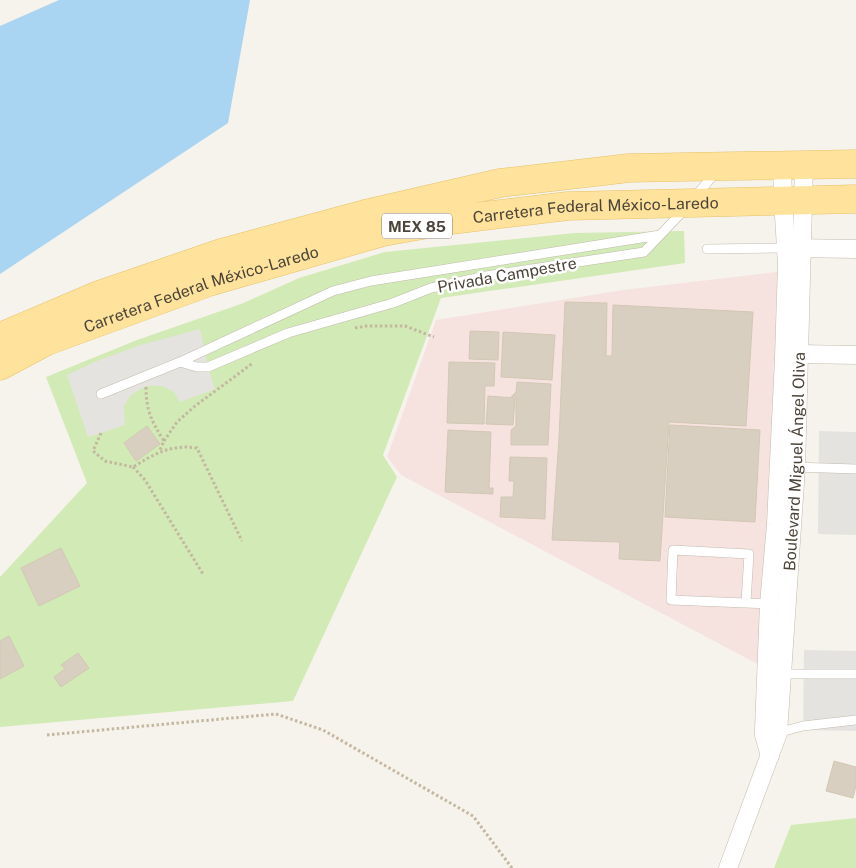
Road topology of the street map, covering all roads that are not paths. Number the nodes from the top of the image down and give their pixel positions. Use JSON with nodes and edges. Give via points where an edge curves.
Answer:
{"nodes":[{"id":1,"x":856,"y":164,"type":"edge"},
{"id":2,"x":793,"y":165,"type":"junction"},
{"id":3,"x":720,"y":166,"type":"junction"},
{"id":4,"x":792,"y":200,"type":"junction"},
{"id":5,"x":856,"y":200,"type":"edge"},
{"id":6,"x":691,"y":202,"type":"junction"},
{"id":7,"x":660,"y":235,"type":"junction"},
{"id":8,"x":795,"y":248,"type":"junction"},
{"id":9,"x":856,"y":248,"type":"edge"},
{"id":10,"x":707,"y":249,"type":"dead end"},
{"id":11,"x":0,"y":337,"type":"edge"},
{"id":12,"x":799,"y":354,"type":"junction"},
{"id":13,"x":856,"y":355,"type":"edge"},
{"id":14,"x":180,"y":362,"type":"junction"},
{"id":15,"x":0,"y":366,"type":"edge"},
{"id":16,"x":100,"y":394,"type":"dead end"},
{"id":17,"x":788,"y":467,"type":"junction"},
{"id":18,"x":856,"y":469,"type":"edge"},
{"id":19,"x":746,"y":602,"type":"junction"},
{"id":20,"x":778,"y":604,"type":"junction"},
{"id":21,"x":774,"y":673,"type":"junction"},
{"id":22,"x":856,"y":674,"type":"edge"},
{"id":23,"x":856,"y":720,"type":"edge"},
{"id":24,"x":771,"y":734,"type":"junction"},
{"id":25,"x":728,"y":868,"type":"edge"}],
"edges":[{"from":1,"to":2,"type":"main road","name":"Carretera Federal México-Laredo","number":"MEX 85"},
{"from":2,"to":3,"type":"main road","name":"Carretera Federal México-Laredo","number":"MEX 85"},
{"from":2,"to":4,"type":"street","name":"Boulevard Miguel Ángel Oliva"},
{"from":3,"to":6,"type":"lane","name":"Privada Campestre"},
{"from":3,"to":11,"type":"main road","name":"Carretera Federal México-Laredo","number":"MEX 85","via":[[629,168],[500,183],[365,214],[221,253],[104,292]]},
{"from":4,"to":5,"type":"main road","name":"Carretera Federal México-Laredo","number":"MEX 85"},
{"from":4,"to":6,"type":"main road","name":"Carretera Federal México-Laredo","number":"MEX 85"},
{"from":4,"to":8,"type":"street","name":"Boulevard Miguel Ángel Oliva"},
{"from":6,"to":7,"type":"lane","name":"Privada Campestre"},
{"from":6,"to":15,"type":"main road","name":"Carretera Federal México-Laredo","number":"MEX 85","via":[[568,206],[383,232],[209,282],[47,340]]},
{"from":7,"to":14,"type":"lane","via":[[371,281],[333,291]]},
{"from":7,"to":14,"type":"lane","name":"Privada Campestre","via":[[644,252],[486,276],[431,288],[288,333],[208,367]]},
{"from":8,"to":9,"type":"street"},
{"from":8,"to":10,"type":"lane"},
{"from":8,"to":12,"type":"street","name":"Boulevard Miguel Ángel Oliva"},
{"from":8,"to":17,"type":"street","name":"Boulevard Miguel Ángel Oliva","via":[[785,349]]},
{"from":12,"to":13,"type":"street"},
{"from":12,"to":17,"type":"street","name":"Boulevard Miguel Ángel Oliva"},
{"from":14,"to":16,"type":"lane"},
{"from":17,"to":18,"type":"lane"},
{"from":17,"to":20,"type":"street","name":"Boulevard Miguel Ángel Oliva"},
{"from":19,"to":19,"type":"lane","via":[[749,554],[673,550],[671,600]]},
{"from":19,"to":20,"type":"lane"},
{"from":20,"to":21,"type":"street","name":"Boulevard Miguel Ángel Oliva"},
{"from":21,"to":22,"type":"lane"},
{"from":21,"to":24,"type":"street","name":"Boulevard Miguel Ángel Oliva"},
{"from":23,"to":24,"type":"lane","via":[[803,726]]},
{"from":24,"to":25,"type":"street","name":"Boulevard Miguel Ángel Oliva","via":[[770,756]]}]}
